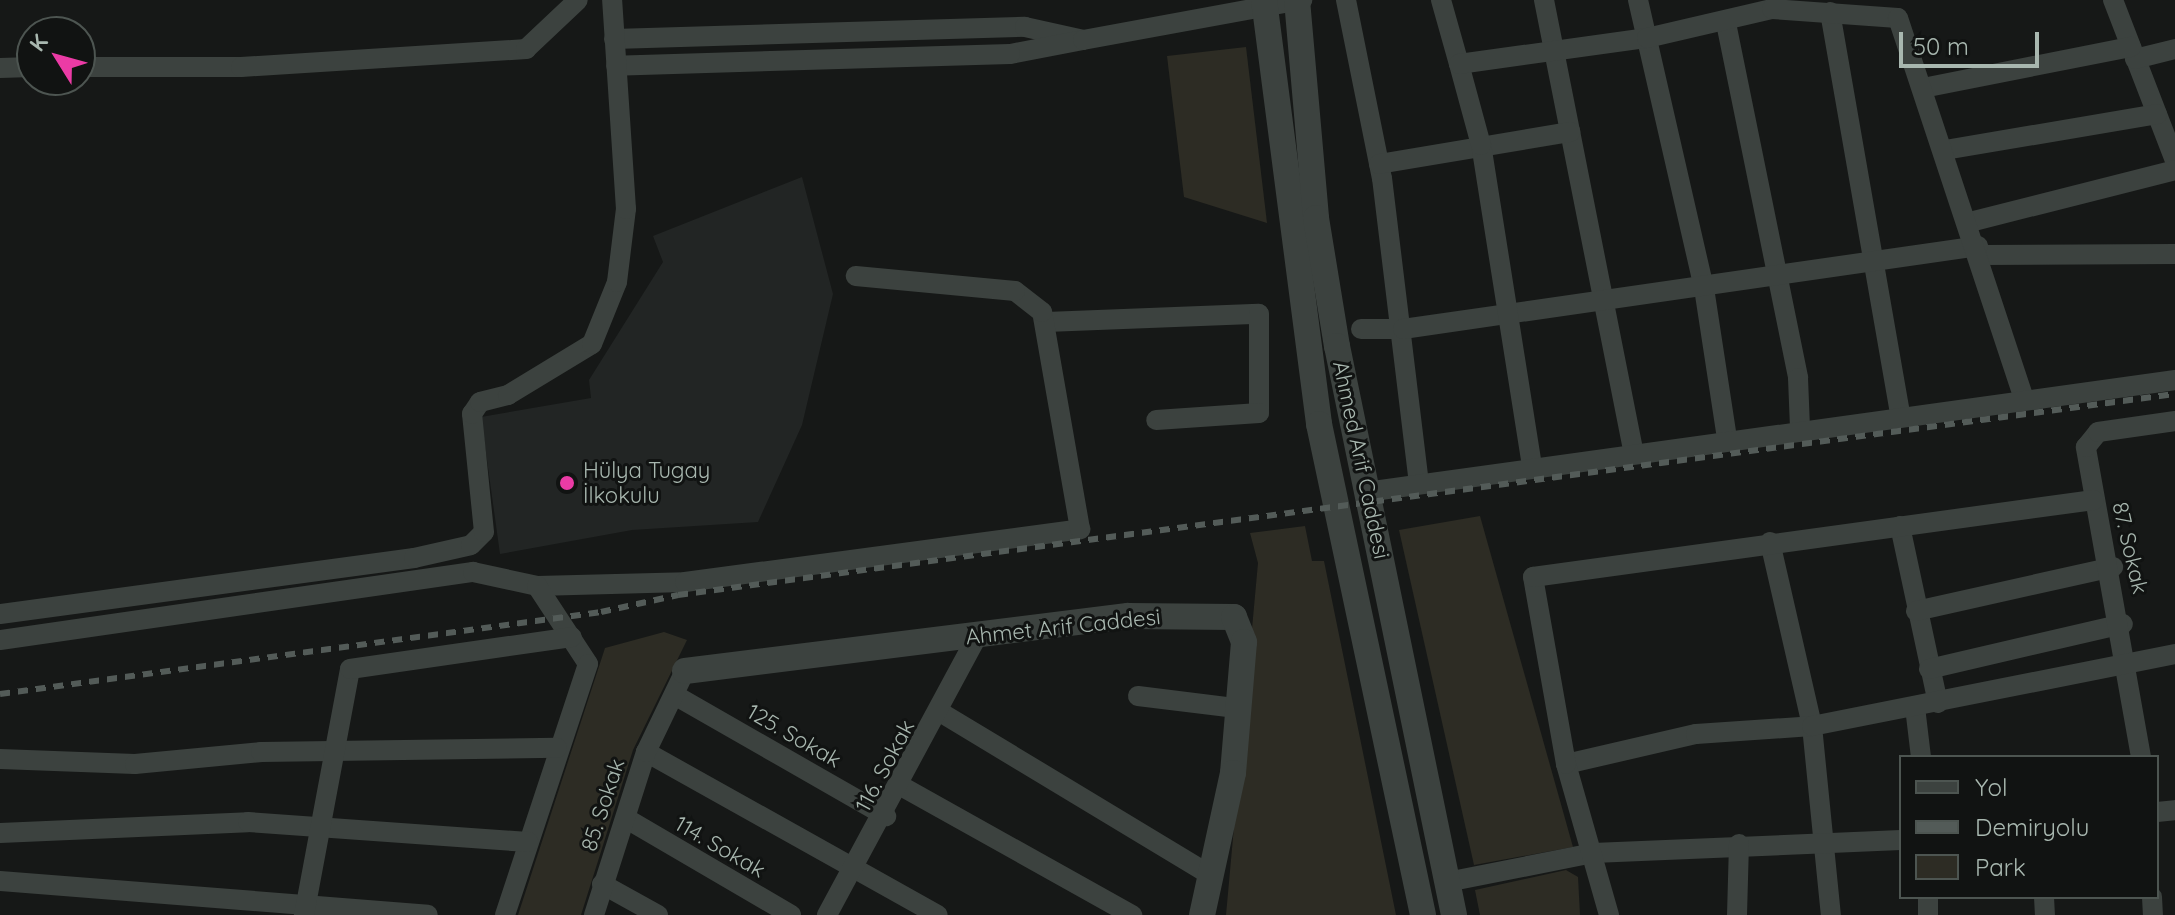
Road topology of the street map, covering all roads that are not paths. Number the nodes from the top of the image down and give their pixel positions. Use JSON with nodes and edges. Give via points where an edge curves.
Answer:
{"nodes":[{"id":1,"x":578,"y":0,"type":"edge"},
{"id":2,"x":612,"y":0,"type":"edge"},
{"id":3,"x":1346,"y":0,"type":"edge"},
{"id":4,"x":1441,"y":0,"type":"edge"},
{"id":5,"x":1544,"y":0,"type":"edge"},
{"id":6,"x":1638,"y":0,"type":"edge"},
{"id":7,"x":2113,"y":0,"type":"edge"},
{"id":8,"x":1299,"y":1,"type":"edge"},
{"id":9,"x":1264,"y":5,"type":"edge"},
{"id":10,"x":1761,"y":6,"type":"edge"},
{"id":11,"x":1895,"y":9,"type":"edge"},
{"id":12,"x":1830,"y":12,"type":"junction"},
{"id":13,"x":1726,"y":23,"type":"junction"},
{"id":14,"x":1647,"y":38,"type":"junction"},
{"id":15,"x":614,"y":39,"type":"junction"},
{"id":16,"x":1083,"y":40,"type":"junction"},
{"id":17,"x":1554,"y":47,"type":"junction"},
{"id":18,"x":2175,"y":49,"type":"edge"},
{"id":19,"x":2133,"y":53,"type":"junction"},
{"id":20,"x":1459,"y":64,"type":"junction"},
{"id":21,"x":616,"y":66,"type":"junction"},
{"id":22,"x":96,"y":67,"type":"edge"},
{"id":23,"x":1923,"y":88,"type":"junction"},
{"id":24,"x":2165,"y":121,"type":"edge"},
{"id":25,"x":1570,"y":132,"type":"junction"},
{"id":26,"x":1481,"y":145,"type":"junction"},
{"id":27,"x":1945,"y":150,"type":"junction"},
{"id":28,"x":2175,"y":161,"type":"edge"},
{"id":29,"x":1379,"y":164,"type":"junction"},
{"id":30,"x":2175,"y":170,"type":"edge"},
{"id":31,"x":1970,"y":222,"type":"junction"},
{"id":32,"x":1980,"y":251,"type":"junction"},
{"id":33,"x":2175,"y":254,"type":"edge"},
{"id":34,"x":1876,"y":262,"type":"junction"},
{"id":35,"x":856,"y":276,"type":"dead end"},
{"id":36,"x":1780,"y":277,"type":"junction"},
{"id":37,"x":1704,"y":288,"type":"junction"},
{"id":38,"x":1601,"y":301,"type":"junction"},
{"id":39,"x":1508,"y":313,"type":"junction"},
{"id":40,"x":1046,"y":322,"type":"junction"},
{"id":41,"x":1361,"y":329,"type":"dead end"},
{"id":42,"x":1403,"y":329,"type":"junction"},
{"id":43,"x":2175,"y":380,"type":"edge"},
{"id":44,"x":2024,"y":399,"type":"junction"},
{"id":45,"x":1900,"y":414,"type":"junction"},
{"id":46,"x":1156,"y":420,"type":"dead end"},
{"id":47,"x":2175,"y":421,"type":"edge"},
{"id":48,"x":1800,"y":428,"type":"junction"},
{"id":49,"x":1727,"y":438,"type":"junction"},
{"id":50,"x":1633,"y":451,"type":"junction"},
{"id":51,"x":1532,"y":466,"type":"junction"},
{"id":52,"x":1419,"y":482,"type":"junction"},
{"id":53,"x":1366,"y":492,"type":"junction"},
{"id":54,"x":2094,"y":500,"type":"junction"},
{"id":55,"x":1900,"y":526,"type":"junction"},
{"id":56,"x":1770,"y":542,"type":"junction"},
{"id":57,"x":2113,"y":567,"type":"junction"},
{"id":58,"x":537,"y":586,"type":"junction"},
{"id":59,"x":1916,"y":611,"type":"junction"},
{"id":60,"x":0,"y":614,"type":"edge"},
{"id":61,"x":2123,"y":624,"type":"junction"},
{"id":62,"x":977,"y":636,"type":"junction"},
{"id":63,"x":572,"y":637,"type":"junction"},
{"id":64,"x":0,"y":640,"type":"edge"},
{"id":65,"x":2175,"y":654,"type":"edge"},
{"id":66,"x":2130,"y":666,"type":"junction"},
{"id":67,"x":1929,"y":669,"type":"junction"},
{"id":68,"x":685,"y":671,"type":"joint"},
{"id":69,"x":1138,"y":696,"type":"dead end"},
{"id":70,"x":678,"y":697,"type":"junction"},
{"id":71,"x":1938,"y":703,"type":"junction"},
{"id":72,"x":1915,"y":707,"type":"junction"},
{"id":73,"x":1236,"y":708,"type":"junction"},
{"id":74,"x":940,"y":712,"type":"junction"},
{"id":75,"x":1812,"y":726,"type":"junction"},
{"id":76,"x":557,"y":748,"type":"junction"},
{"id":77,"x":335,"y":752,"type":"junction"},
{"id":78,"x":646,"y":752,"type":"junction"},
{"id":79,"x":1921,"y":755,"type":"edge"},
{"id":80,"x":2141,"y":755,"type":"edge"},
{"id":81,"x":0,"y":759,"type":"edge"},
{"id":82,"x":1566,"y":764,"type":"junction"},
{"id":83,"x":901,"y":786,"type":"junction"},
{"id":84,"x":886,"y":816,"type":"junction"},
{"id":85,"x":627,"y":819,"type":"junction"},
{"id":86,"x":316,"y":829,"type":"junction"},
{"id":87,"x":0,"y":833,"type":"edge"},
{"id":88,"x":1829,"y":838,"type":"junction"},
{"id":89,"x":1899,"y":840,"type":"edge"},
{"id":90,"x":528,"y":842,"type":"junction"},
{"id":91,"x":1739,"y":844,"type":"junction"},
{"id":92,"x":1593,"y":853,"type":"junction"},
{"id":93,"x":853,"y":871,"type":"junction"},
{"id":94,"x":1212,"y":876,"type":"junction"},
{"id":95,"x":0,"y":881,"type":"edge"},
{"id":96,"x":1447,"y":882,"type":"junction"},
{"id":97,"x":602,"y":884,"type":"junction"},
{"id":98,"x":304,"y":913,"type":"edge"},
{"id":99,"x":428,"y":915,"type":"edge"},
{"id":100,"x":505,"y":915,"type":"edge"},
{"id":101,"x":594,"y":915,"type":"edge"},
{"id":102,"x":658,"y":915,"type":"edge"},
{"id":103,"x":791,"y":915,"type":"edge"},
{"id":104,"x":827,"y":915,"type":"edge"},
{"id":105,"x":938,"y":915,"type":"edge"},
{"id":106,"x":1132,"y":915,"type":"edge"},
{"id":107,"x":1202,"y":915,"type":"edge"},
{"id":108,"x":1423,"y":915,"type":"edge"},
{"id":109,"x":1454,"y":915,"type":"edge"},
{"id":110,"x":1609,"y":915,"type":"edge"},
{"id":111,"x":1737,"y":915,"type":"edge"},
{"id":112,"x":1831,"y":915,"type":"edge"}],
"edges":[{"from":1,"to":22,"type":"street","via":[[526,49],[241,67]]},
{"from":2,"to":15,"type":"street"},
{"from":3,"to":29,"type":"street"},
{"from":4,"to":20,"type":"street"},
{"from":5,"to":17,"type":"street"},
{"from":6,"to":14,"type":"street"},
{"from":7,"to":19,"type":"street"},
{"from":8,"to":9,"type":"street"},
{"from":8,"to":53,"type":"street","name":"Ahmed Arif Caddesi","via":[[1316,218]]},
{"from":9,"to":16,"type":"street"},
{"from":9,"to":108,"type":"street","name":"Ahmed Arif Caddesi","via":[[1319,424]]},
{"from":10,"to":12,"type":"street"},
{"from":10,"to":13,"type":"street"},
{"from":11,"to":12,"type":"street"},
{"from":11,"to":23,"type":"street"},
{"from":12,"to":34,"type":"street"},
{"from":13,"to":14,"type":"street"},
{"from":13,"to":36,"type":"street"},
{"from":14,"to":17,"type":"street"},
{"from":14,"to":37,"type":"street"},
{"from":15,"to":16,"type":"street","via":[[1025,27]]},
{"from":15,"to":21,"type":"street"},
{"from":16,"to":21,"type":"street","via":[[1010,54]]},
{"from":17,"to":20,"type":"street"},
{"from":17,"to":25,"type":"street"},
{"from":18,"to":19,"type":"street"},
{"from":19,"to":23,"type":"street"},
{"from":19,"to":24,"type":"street"},
{"from":20,"to":26,"type":"street"},
{"from":21,"to":60,"type":"street","via":[[626,209],[617,282],[592,344],[508,395],[480,402],[472,414],[486,520],[471,545]]},
{"from":23,"to":27,"type":"street"},
{"from":24,"to":27,"type":"street"},
{"from":24,"to":28,"type":"street"},
{"from":25,"to":26,"type":"street"},
{"from":25,"to":38,"type":"street"},
{"from":26,"to":29,"type":"street"},
{"from":26,"to":39,"type":"street"},
{"from":27,"to":31,"type":"street"},
{"from":29,"to":42,"type":"street"},
{"from":30,"to":31,"type":"street"},
{"from":31,"to":32,"type":"street"},
{"from":32,"to":33,"type":"street"},
{"from":32,"to":34,"type":"street"},
{"from":32,"to":44,"type":"street"},
{"from":34,"to":36,"type":"street"},
{"from":34,"to":45,"type":"street"},
{"from":35,"to":40,"type":"street","via":[[1015,291]]},
{"from":36,"to":37,"type":"street"},
{"from":36,"to":48,"type":"street"},
{"from":37,"to":38,"type":"street"},
{"from":37,"to":49,"type":"street"},
{"from":38,"to":39,"type":"street"},
{"from":38,"to":50,"type":"street"},
{"from":39,"to":42,"type":"street"},
{"from":39,"to":51,"type":"street"},
{"from":40,"to":46,"type":"street","via":[[1259,314],[1259,413]]},
{"from":40,"to":58,"type":"street","via":[[1080,529],[685,582]]},
{"from":41,"to":42,"type":"street"},
{"from":42,"to":52,"type":"street"},
{"from":43,"to":44,"type":"street"},
{"from":44,"to":45,"type":"street"},
{"from":45,"to":48,"type":"street"},
{"from":47,"to":54,"type":"street","name":"87. Sokak","via":[[2093,434],[2086,447]]},
{"from":48,"to":49,"type":"street"},
{"from":49,"to":50,"type":"street"},
{"from":50,"to":51,"type":"street"},
{"from":51,"to":52,"type":"street"},
{"from":52,"to":53,"type":"street"},
{"from":53,"to":96,"type":"street","name":"Ahmed Arif Caddesi"},
{"from":54,"to":55,"type":"street"},
{"from":54,"to":57,"type":"street","name":"87. Sokak"},
{"from":55,"to":56,"type":"street"},
{"from":55,"to":59,"type":"street"},
{"from":56,"to":75,"type":"street"},
{"from":56,"to":82,"type":"street","via":[[1533,577]]},
{"from":57,"to":59,"type":"street"},
{"from":57,"to":61,"type":"street","name":"87. Sokak"},
{"from":58,"to":63,"type":"street"},
{"from":58,"to":64,"type":"street","via":[[473,572]]},
{"from":59,"to":67,"type":"street"},
{"from":61,"to":66,"type":"street","name":"87. Sokak"},
{"from":61,"to":67,"type":"street"},
{"from":62,"to":68,"type":"street","name":"Ahmet Arif Caddesi"},
{"from":62,"to":73,"type":"street","name":"Ahmet Arif Caddesi","via":[[1128,616],[1234,617],[1244,642]]},
{"from":62,"to":74,"type":"street","name":"116. Sokak"},
{"from":63,"to":76,"type":"street","via":[[588,664]]},
{"from":63,"to":77,"type":"street","via":[[350,669]]},
{"from":65,"to":66,"type":"street"},
{"from":66,"to":71,"type":"street"},
{"from":66,"to":80,"type":"street","name":"87. Sokak"},
{"from":67,"to":71,"type":"street"},
{"from":68,"to":70,"type":"street","name":"85. Sokak"},
{"from":69,"to":73,"type":"street"},
{"from":70,"to":78,"type":"street","name":"85. Sokak"},
{"from":70,"to":84,"type":"street","name":"125. Sokak"},
{"from":71,"to":72,"type":"street"},
{"from":72,"to":75,"type":"street"},
{"from":72,"to":79,"type":"street"},
{"from":73,"to":94,"type":"street","name":"Ahmet Arif Caddesi","via":[[1233,773]]},
{"from":74,"to":83,"type":"street","name":"116. Sokak"},
{"from":74,"to":94,"type":"street"},
{"from":75,"to":82,"type":"street","via":[[1696,734]]},
{"from":75,"to":88,"type":"street"},
{"from":76,"to":77,"type":"street"},
{"from":76,"to":90,"type":"street"},
{"from":77,"to":81,"type":"street","via":[[135,764]]},
{"from":77,"to":86,"type":"street"},
{"from":78,"to":85,"type":"street","name":"85. Sokak"},
{"from":78,"to":93,"type":"street"},
{"from":82,"to":92,"type":"street"},
{"from":83,"to":84,"type":"street","name":"116. Sokak"},
{"from":83,"to":106,"type":"street"},
{"from":84,"to":93,"type":"street","name":"116. Sokak"},
{"from":85,"to":97,"type":"street","name":"85. Sokak"},
{"from":85,"to":103,"type":"street","name":"114. Sokak"},
{"from":86,"to":87,"type":"street","via":[[248,822]]},
{"from":86,"to":90,"type":"street"},
{"from":86,"to":98,"type":"street"},
{"from":88,"to":89,"type":"street"},
{"from":88,"to":91,"type":"street"},
{"from":88,"to":112,"type":"street"},
{"from":90,"to":100,"type":"street"},
{"from":91,"to":92,"type":"street"},
{"from":91,"to":111,"type":"street"},
{"from":92,"to":96,"type":"street"},
{"from":92,"to":110,"type":"street"},
{"from":93,"to":104,"type":"street","name":"116. Sokak"},
{"from":93,"to":105,"type":"street"},
{"from":94,"to":107,"type":"street","name":"Ahmet Arif Caddesi"},
{"from":95,"to":98,"type":"street"},
{"from":96,"to":109,"type":"street","name":"Ahmed Arif Caddesi"},
{"from":97,"to":101,"type":"street","name":"85. Sokak"},
{"from":97,"to":102,"type":"street"},
{"from":98,"to":99,"type":"street"}]}
